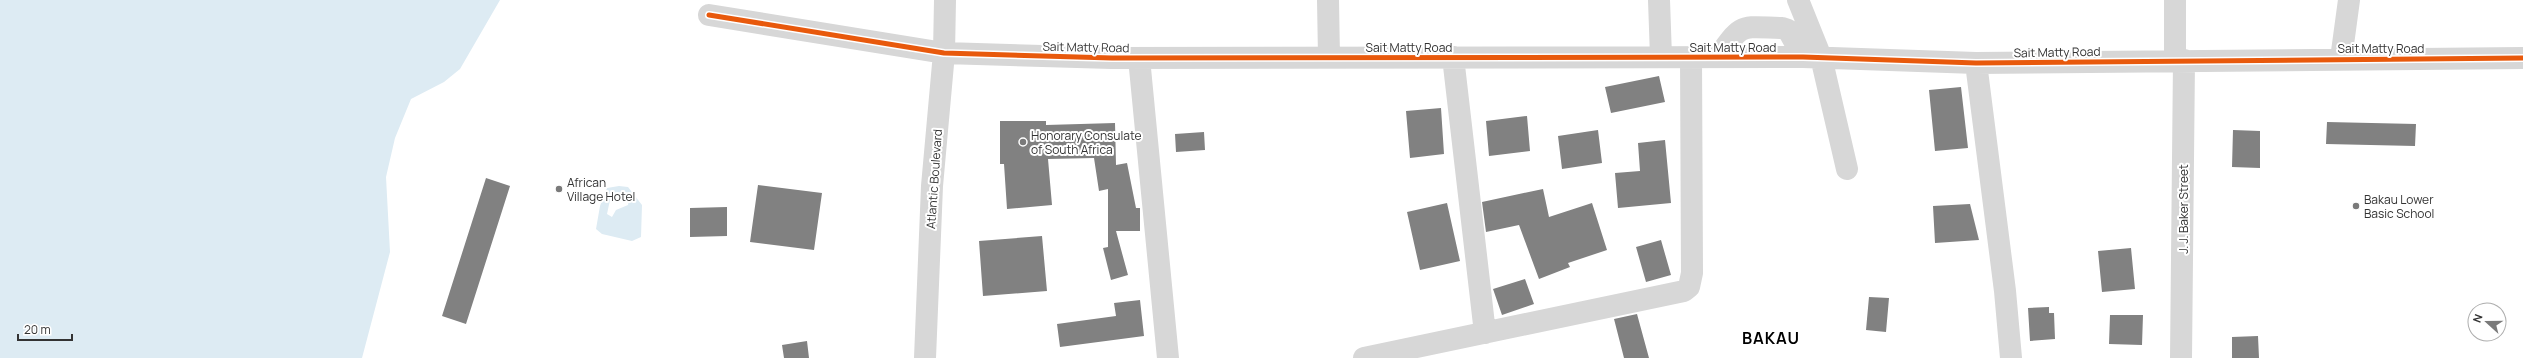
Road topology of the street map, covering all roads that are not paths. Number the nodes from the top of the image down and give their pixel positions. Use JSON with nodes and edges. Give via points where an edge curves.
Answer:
{"nodes":[{"id":1,"x":945,"y":0,"type":"edge"},
{"id":2,"x":1328,"y":0,"type":"edge"},
{"id":3,"x":1659,"y":0,"type":"edge"},
{"id":4,"x":1798,"y":0,"type":"edge"},
{"id":5,"x":2175,"y":0,"type":"edge"},
{"id":6,"x":2349,"y":0,"type":"edge"},
{"id":7,"x":709,"y":15,"type":"dead end"},
{"id":8,"x":944,"y":52,"type":"junction"},
{"id":9,"x":1329,"y":57,"type":"junction"},
{"id":10,"x":1453,"y":57,"type":"junction"},
{"id":11,"x":1661,"y":57,"type":"junction"},
{"id":12,"x":1691,"y":57,"type":"junction"},
{"id":13,"x":1718,"y":57,"type":"junction"},
{"id":14,"x":1812,"y":57,"type":"junction"},
{"id":15,"x":1139,"y":58,"type":"junction"},
{"id":16,"x":2523,"y":58,"type":"edge"},
{"id":17,"x":2341,"y":59,"type":"junction"},
{"id":18,"x":2179,"y":60,"type":"junction"},
{"id":19,"x":1976,"y":63,"type":"junction"},
{"id":20,"x":1847,"y":169,"type":"dead end"},
{"id":21,"x":1485,"y":333,"type":"junction"},
{"id":22,"x":926,"y":358,"type":"edge"},
{"id":23,"x":1168,"y":358,"type":"edge"},
{"id":24,"x":1364,"y":358,"type":"edge"},
{"id":25,"x":2011,"y":358,"type":"edge"},
{"id":26,"x":2182,"y":358,"type":"edge"}],
"edges":[{"from":1,"to":8,"type":"street","name":"Atlantic Boulevard"},
{"from":2,"to":9,"type":"street"},
{"from":3,"to":11,"type":"street"},
{"from":4,"to":14,"type":"street"},
{"from":5,"to":18,"type":"street","name":"J. J. Baker Street"},
{"from":6,"to":17,"type":"street"},
{"from":7,"to":8,"type":"street","name":"Sait Matty Road"},
{"from":8,"to":15,"type":"street","name":"Sait Matty Road"},
{"from":8,"to":22,"type":"street","name":"Atlantic Boulevard","via":[[932,186]]},
{"from":9,"to":10,"type":"street","name":"Sait Matty Road"},
{"from":9,"to":15,"type":"street","name":"Sait Matty Road"},
{"from":10,"to":11,"type":"street","name":"Sait Matty Road"},
{"from":10,"to":21,"type":"street"},
{"from":11,"to":12,"type":"street","name":"Sait Matty Road"},
{"from":12,"to":13,"type":"street","name":"Sait Matty Road"},
{"from":12,"to":21,"type":"street","via":[[1692,273],[1689,287],[1684,291]]},
{"from":13,"to":14,"type":"street","name":"Sait Matty Road"},
{"from":13,"to":14,"type":"street","via":[[1735,33],[1744,27],[1788,30]]},
{"from":14,"to":19,"type":"street","name":"Sait Matty Road"},
{"from":14,"to":20,"type":"street"},
{"from":15,"to":23,"type":"street"},
{"from":16,"to":17,"type":"street","name":"Sait Matty Road"},
{"from":17,"to":18,"type":"street","name":"Sait Matty Road"},
{"from":18,"to":19,"type":"street","name":"Sait Matty Road"},
{"from":18,"to":26,"type":"street","name":"J. J. Baker Street"},
{"from":19,"to":25,"type":"street"},
{"from":21,"to":24,"type":"street"}]}
